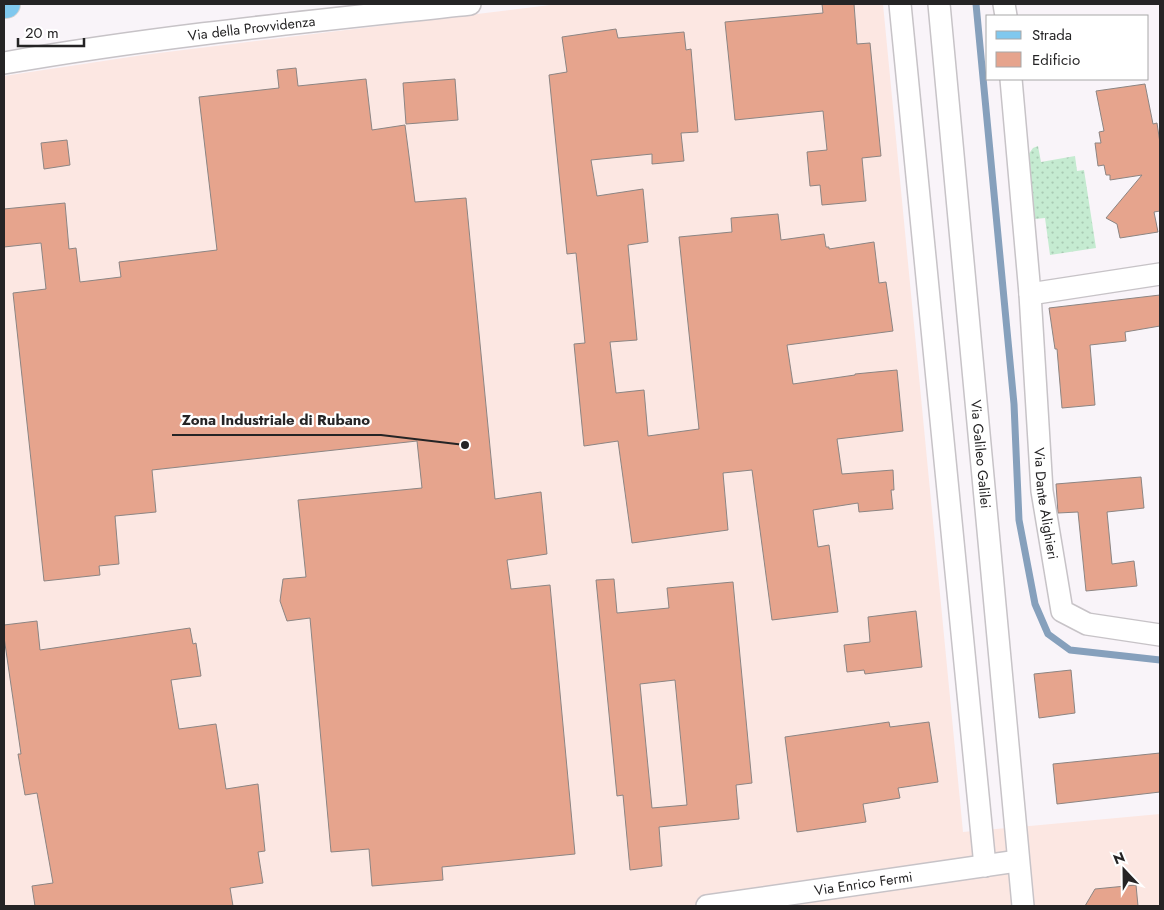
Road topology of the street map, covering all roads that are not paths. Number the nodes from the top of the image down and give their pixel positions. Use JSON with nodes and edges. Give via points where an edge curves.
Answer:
{"nodes":[{"id":1,"x":470,"y":4,"type":"edge"},
{"id":2,"x":900,"y":4,"type":"edge"},
{"id":3,"x":939,"y":4,"type":"edge"},
{"id":4,"x":4,"y":63,"type":"edge"},
{"id":5,"x":1011,"y":80,"type":"edge"},
{"id":6,"x":1160,"y":274,"type":"edge"},
{"id":7,"x":1030,"y":294,"type":"junction"},
{"id":8,"x":1160,"y":635,"type":"edge"},
{"id":9,"x":1018,"y":861,"type":"junction"},
{"id":10,"x":986,"y":866,"type":"junction"},
{"id":11,"x":707,"y":906,"type":"edge"},
{"id":12,"x":1023,"y":906,"type":"edge"}],
"edges":[{"from":1,"to":4,"type":"street","name":"Via della Provvidenza","via":[[82,49]]},
{"from":2,"to":10,"type":"street"},
{"from":3,"to":9,"type":"street","name":"Via Galileo Galilei"},
{"from":5,"to":7,"type":"street","name":"Via Dante Alighieri"},
{"from":6,"to":7,"type":"street"},
{"from":7,"to":8,"type":"street","name":"Via Dante Alighieri","via":[[1042,491],[1062,611],[1087,624]]},
{"from":9,"to":10,"type":"street","name":"Via Enrico Fermi"},
{"from":9,"to":12,"type":"street","name":"Via Galileo Galilei"},
{"from":10,"to":11,"type":"street","name":"Via Enrico Fermi"}]}
